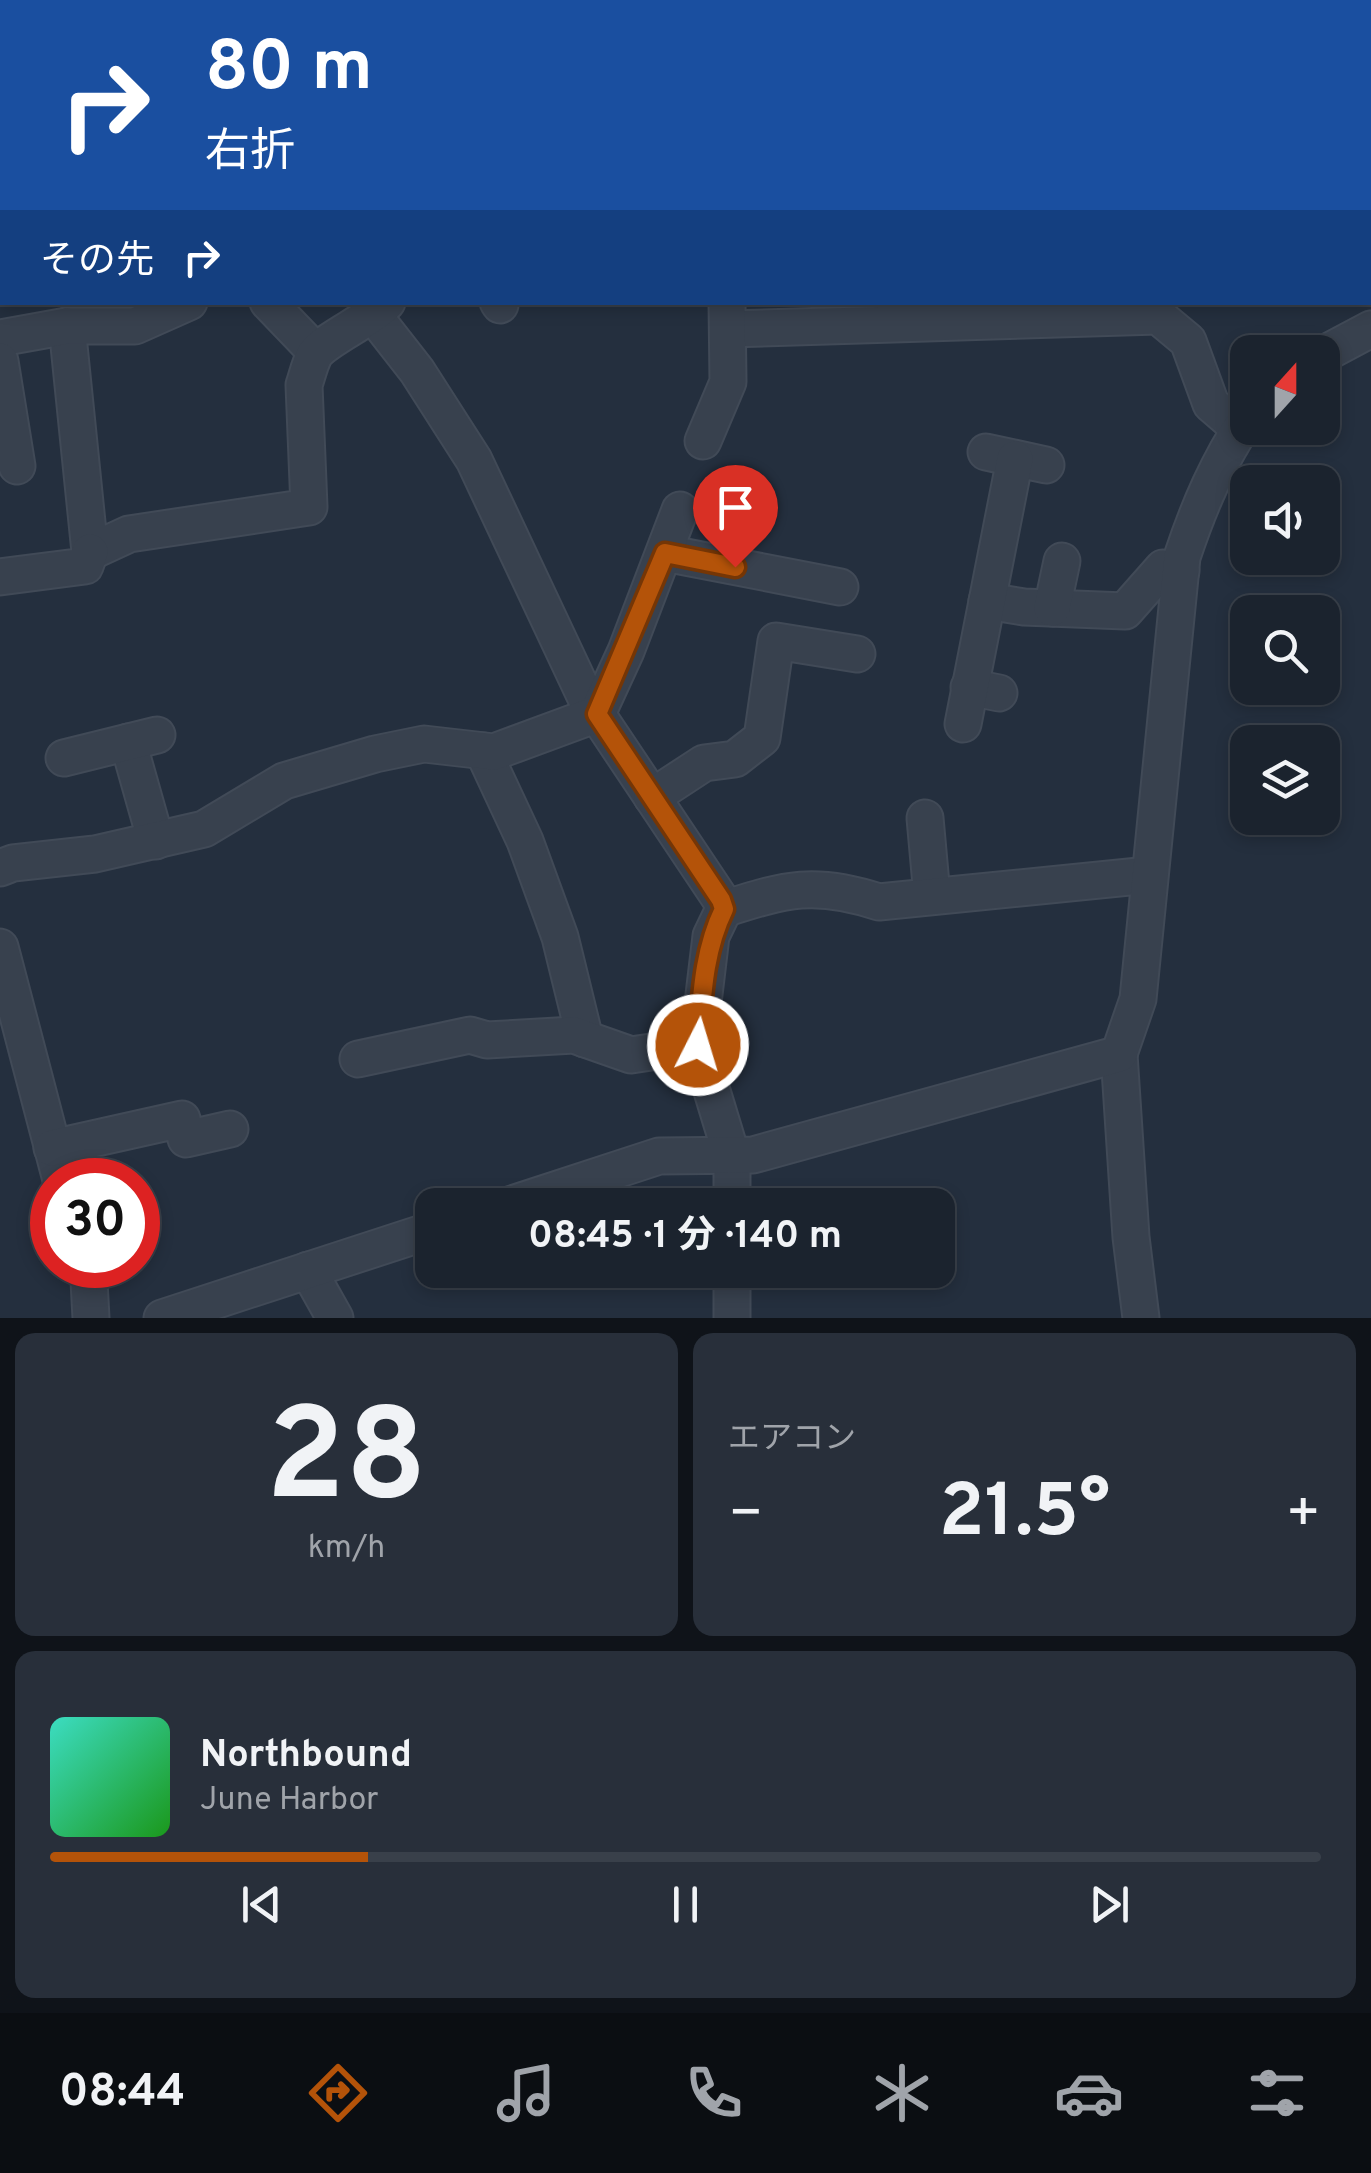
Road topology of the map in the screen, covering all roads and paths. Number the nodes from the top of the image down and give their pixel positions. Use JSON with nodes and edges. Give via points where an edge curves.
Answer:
{"nodes":[{"id":1,"x":182,"y":305,"type":"edge"},
{"id":2,"x":271,"y":305,"type":"edge"},
{"id":3,"x":380,"y":309,"type":"edge"},
{"id":4,"x":1062,"y":310,"type":"edge"},
{"id":5,"x":728,"y":316,"type":"edge"},
{"id":6,"x":1365,"y":321,"type":"edge"},
{"id":7,"x":67,"y":326,"type":"junction"},
{"id":8,"x":0,"y":338,"type":"edge"},
{"id":9,"x":1340,"y":340,"type":"edge"},
{"id":10,"x":316,"y":352,"type":"junction"},
{"id":11,"x":0,"y":360,"type":"edge"},
{"id":12,"x":1230,"y":415,"type":"edge"},
{"id":13,"x":701,"y":419,"type":"dead end"},
{"id":14,"x":1230,"y":444,"type":"edge"},
{"id":15,"x":1016,"y":459,"type":"dead end"},
{"id":16,"x":16,"y":466,"type":"dead end"},
{"id":17,"x":680,"y":510,"type":"dead end"},
{"id":18,"x":90,"y":552,"type":"junction"},
{"id":19,"x":665,"y":553,"type":"junction"},
{"id":20,"x":1062,"y":562,"type":"dead end"},
{"id":21,"x":1180,"y":571,"type":"junction"},
{"id":22,"x":0,"y":577,"type":"edge"},
{"id":23,"x":840,"y":587,"type":"dead end"},
{"id":24,"x":987,"y":601,"type":"junction"},
{"id":25,"x":1052,"y":608,"type":"junction"},
{"id":26,"x":857,"y":654,"type":"dead end"},
{"id":27,"x":597,"y":714,"type":"junction"},
{"id":28,"x":962,"y":724,"type":"dead end"},
{"id":29,"x":484,"y":750,"type":"junction"},
{"id":30,"x":64,"y":758,"type":"dead end"},
{"id":31,"x":652,"y":797,"type":"junction"},
{"id":32,"x":925,"y":818,"type":"dead end"},
{"id":33,"x":156,"y":841,"type":"junction"},
{"id":34,"x":0,"y":868,"type":"edge"},
{"id":35,"x":1148,"y":875,"type":"junction"},
{"id":36,"x":932,"y":896,"type":"junction"},
{"id":37,"x":724,"y":909,"type":"junction"},
{"id":38,"x":0,"y":947,"type":"edge"},
{"id":39,"x":585,"y":1038,"type":"junction"},
{"id":40,"x":698,"y":1045,"type":"junction"},
{"id":41,"x":1119,"y":1054,"type":"junction"},
{"id":42,"x":358,"y":1059,"type":"dead end"},
{"id":43,"x":230,"y":1129,"type":"dead end"},
{"id":44,"x":732,"y":1156,"type":"junction"},
{"id":45,"x":54,"y":1158,"type":"edge"},
{"id":46,"x":73,"y":1158,"type":"edge"},
{"id":47,"x":561,"y":1188,"type":"edge"},
{"id":48,"x":732,"y":1188,"type":"edge"},
{"id":49,"x":415,"y":1235,"type":"edge"},
{"id":50,"x":308,"y":1270,"type":"junction"},
{"id":51,"x":89,"y":1288,"type":"edge"},
{"id":52,"x":732,"y":1288,"type":"edge"},
{"id":53,"x":90,"y":1318,"type":"edge"},
{"id":54,"x":162,"y":1318,"type":"edge"},
{"id":55,"x":335,"y":1318,"type":"edge"},
{"id":56,"x":732,"y":1318,"type":"edge"},
{"id":57,"x":1141,"y":1318,"type":"edge"}],
"edges":[{"from":1,"to":7,"type":"street","via":[[135,326]]},
{"from":2,"to":10,"type":"street"},
{"from":3,"to":10,"type":"street"},
{"from":3,"to":27,"type":"street","via":[[474,460]]},
{"from":4,"to":5,"type":"street"},
{"from":4,"to":12,"type":"street","via":[[1158,316],[1188,341],[1211,404]]},
{"from":5,"to":13,"type":"street","via":[[728,382]]},
{"from":6,"to":9,"type":"street"},
{"from":7,"to":8,"type":"street"},
{"from":7,"to":18,"type":"street"},
{"from":10,"to":18,"type":"street","via":[[304,385],[309,508],[129,534]]},
{"from":11,"to":16,"type":"street"},
{"from":14,"to":21,"type":"street","via":[[1199,504]]},
{"from":15,"to":24,"type":"street"},
{"from":17,"to":19,"type":"street"},
{"from":18,"to":22,"type":"street","via":[[84,566]]},
{"from":19,"to":23,"type":"street"},
{"from":19,"to":27,"type":"street"},
{"from":20,"to":25,"type":"street"},
{"from":21,"to":25,"type":"street","via":[[1163,568],[1125,611]]},
{"from":21,"to":35,"type":"street"},
{"from":24,"to":25,"type":"street"},
{"from":24,"to":28,"type":"street","via":[[984,690]]},
{"from":26,"to":31,"type":"street","via":[[776,640],[762,738],[735,759],[704,763]]},
{"from":27,"to":29,"type":"street"},
{"from":27,"to":31,"type":"street"},
{"from":29,"to":33,"type":"street","via":[[424,744],[374,754],[284,781],[219,822]]},
{"from":29,"to":39,"type":"street","via":[[560,937]]},
{"from":30,"to":33,"type":"street","via":[[142,739]]},
{"from":31,"to":37,"type":"street"},
{"from":32,"to":36,"type":"street"},
{"from":33,"to":34,"type":"street"},
{"from":35,"to":36,"type":"street"},
{"from":35,"to":41,"type":"street","via":[[1138,999]]},
{"from":36,"to":37,"type":"street","via":[[879,902],[842,890],[782,890]]},
{"from":37,"to":40,"type":"street","via":[[710,936]]},
{"from":38,"to":45,"type":"street"},
{"from":39,"to":40,"type":"street","via":[[631,1055]]},
{"from":39,"to":42,"type":"street","via":[[470,1035]]},
{"from":40,"to":44,"type":"street"},
{"from":41,"to":44,"type":"street"},
{"from":41,"to":57,"type":"street"},
{"from":43,"to":46,"type":"street","via":[[186,1139],[182,1119]]},
{"from":44,"to":47,"type":"street","via":[[659,1156]]},
{"from":44,"to":48,"type":"street"},
{"from":49,"to":50,"type":"street"},
{"from":50,"to":54,"type":"street"},
{"from":50,"to":55,"type":"street"},
{"from":51,"to":53,"type":"street"},
{"from":52,"to":56,"type":"street"}]}
